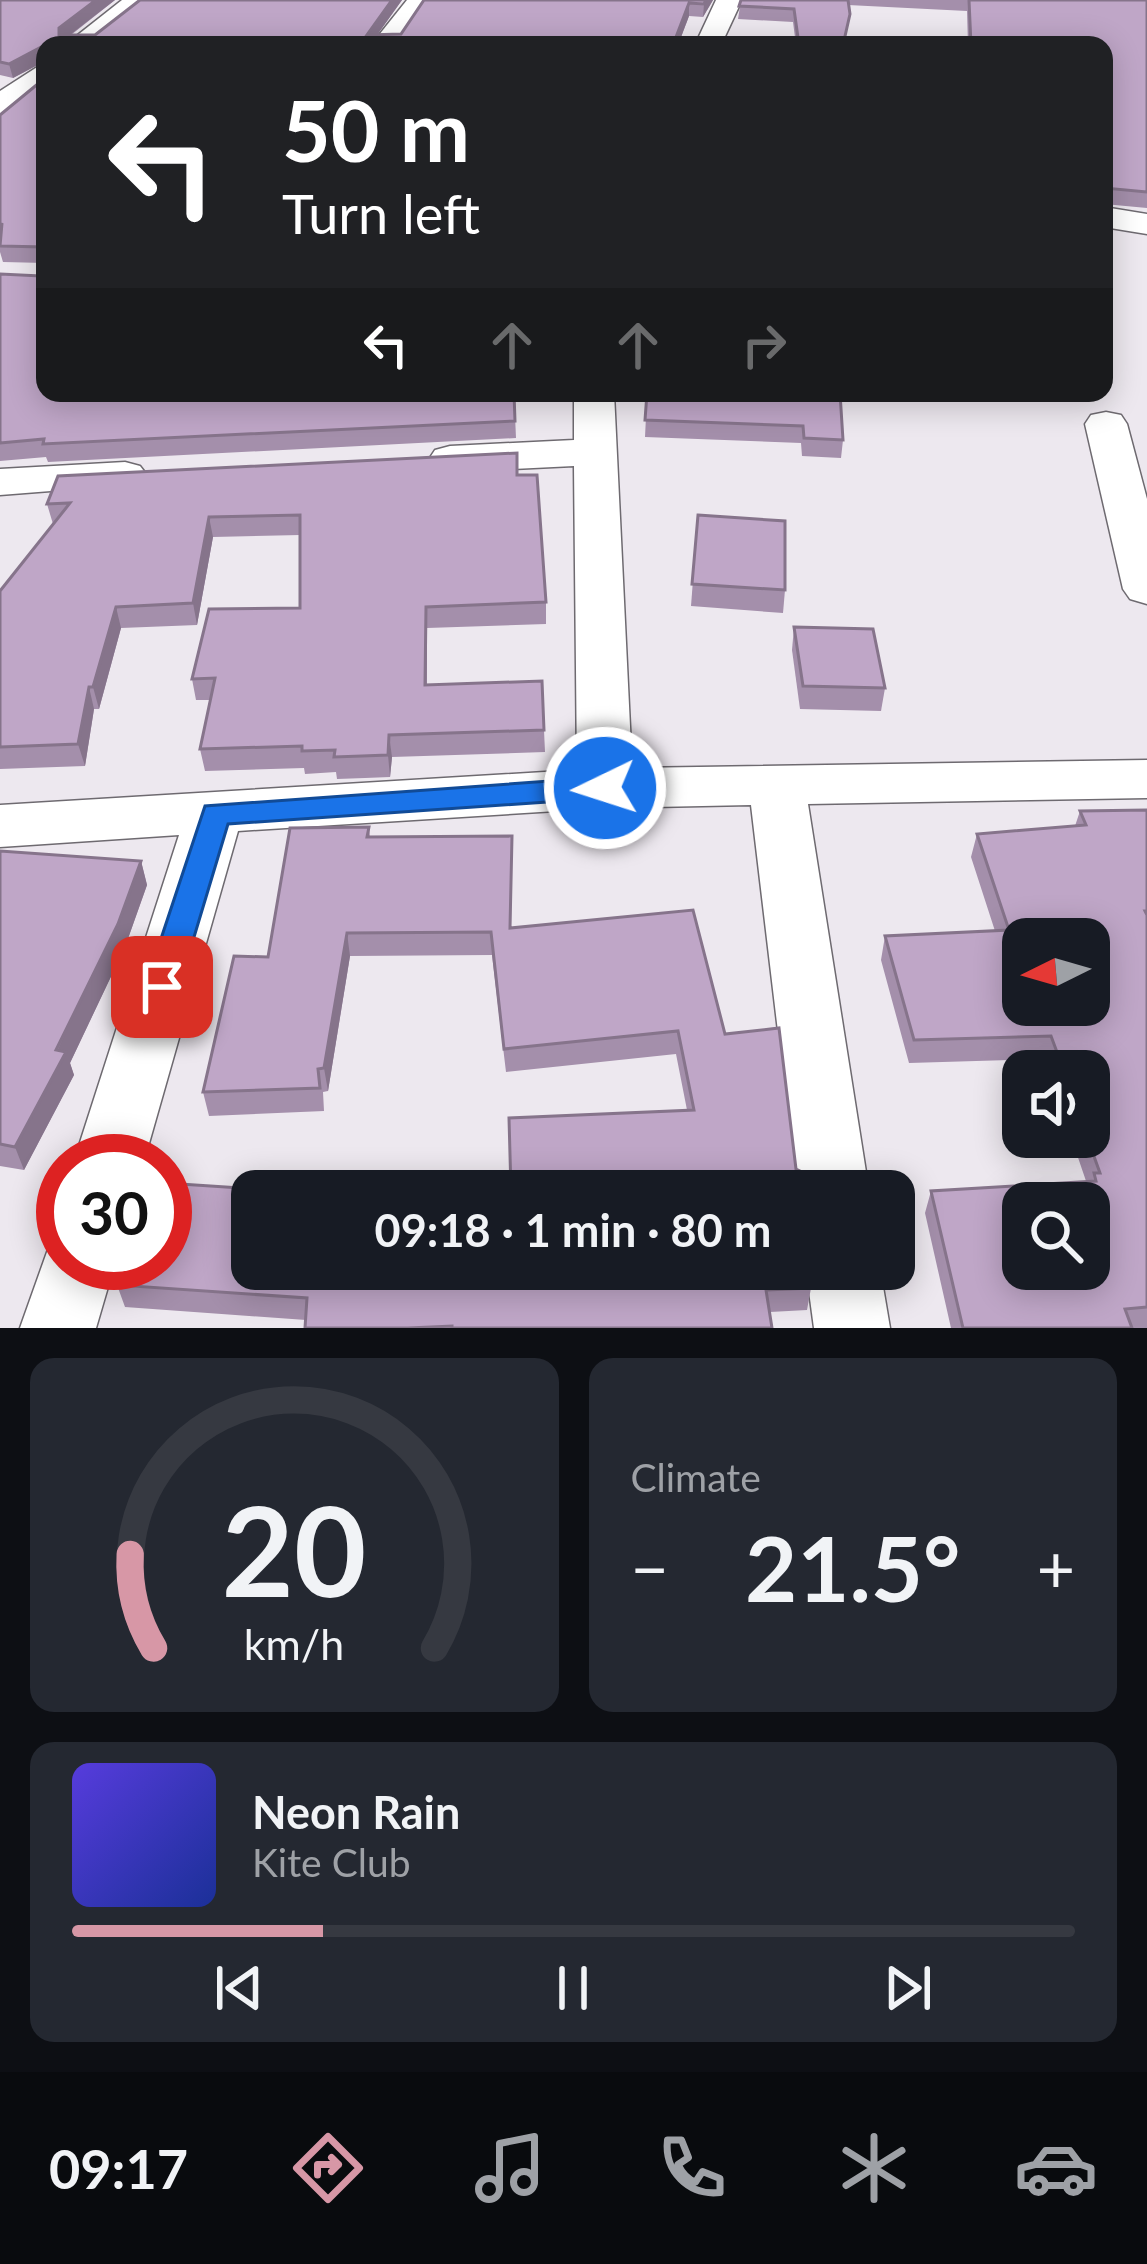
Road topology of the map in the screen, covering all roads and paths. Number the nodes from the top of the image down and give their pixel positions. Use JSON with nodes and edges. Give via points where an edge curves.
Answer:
{"nodes":[{"id":1,"x":138,"y":0,"type":"edge"},
{"id":2,"x":420,"y":0,"type":"edge"},
{"id":3,"x":729,"y":0,"type":"edge"},
{"id":4,"x":90,"y":36,"type":"edge"},
{"id":5,"x":391,"y":36,"type":"edge"},
{"id":6,"x":712,"y":36,"type":"edge"},
{"id":7,"x":36,"y":77,"type":"edge"},
{"id":8,"x":0,"y":105,"type":"edge"},
{"id":9,"x":1113,"y":218,"type":"edge"},
{"id":10,"x":1147,"y":224,"type":"edge"},
{"id":11,"x":594,"y":402,"type":"edge"},
{"id":12,"x":1116,"y":415,"type":"edge"},
{"id":13,"x":595,"y":452,"type":"junction"},
{"id":14,"x":404,"y":461,"type":"edge"},
{"id":15,"x":166,"y":473,"type":"edge"},
{"id":16,"x":0,"y":482,"type":"edge"},
{"id":17,"x":1147,"y":589,"type":"edge"},
{"id":18,"x":1147,"y":779,"type":"edge"},
{"id":19,"x":777,"y":786,"type":"junction"},
{"id":20,"x":605,"y":788,"type":"junction"},
{"id":21,"x":215,"y":814,"type":"junction"},
{"id":22,"x":0,"y":826,"type":"edge"},
{"id":23,"x":118,"y":1134,"type":"edge"},
{"id":24,"x":829,"y":1170,"type":"edge"},
{"id":25,"x":70,"y":1290,"type":"edge"},
{"id":26,"x":846,"y":1290,"type":"edge"},
{"id":27,"x":58,"y":1328,"type":"edge"},
{"id":28,"x":852,"y":1328,"type":"edge"}],
"edges":[{"from":1,"to":4,"type":"street"},
{"from":2,"to":5,"type":"street"},
{"from":3,"to":6,"type":"street"},
{"from":7,"to":8,"type":"street"},
{"from":9,"to":10,"type":"street"},
{"from":11,"to":13,"type":"street"},
{"from":12,"to":17,"type":"street"},
{"from":13,"to":14,"type":"street"},
{"from":13,"to":20,"type":"street"},
{"from":15,"to":16,"type":"street"},
{"from":18,"to":19,"type":"street"},
{"from":19,"to":20,"type":"street"},
{"from":19,"to":24,"type":"street"},
{"from":20,"to":21,"type":"street"},
{"from":21,"to":22,"type":"street"},
{"from":21,"to":23,"type":"street"},
{"from":25,"to":27,"type":"street"},
{"from":26,"to":28,"type":"street"}]}
